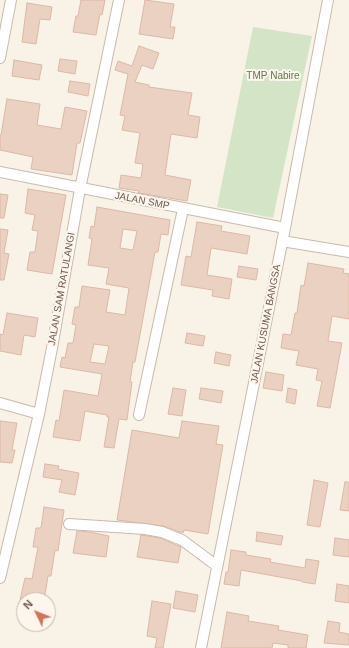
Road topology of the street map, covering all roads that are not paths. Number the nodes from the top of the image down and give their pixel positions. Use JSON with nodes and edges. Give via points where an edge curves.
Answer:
{"nodes":[{"id":1,"x":11,"y":0,"type":"edge"},
{"id":2,"x":119,"y":0,"type":"edge"},
{"id":3,"x":328,"y":0,"type":"edge"},
{"id":4,"x":0,"y":58,"type":"edge"},
{"id":5,"x":0,"y":172,"type":"edge"},
{"id":6,"x":80,"y":189,"type":"junction"},
{"id":7,"x":183,"y":209,"type":"junction"},
{"id":8,"x":285,"y":228,"type":"junction"},
{"id":9,"x":282,"y":241,"type":"junction"},
{"id":10,"x":349,"y":252,"type":"edge"},
{"id":11,"x":0,"y":403,"type":"edge"},
{"id":12,"x":39,"y":414,"type":"junction"},
{"id":13,"x":139,"y":415,"type":"dead end"},
{"id":14,"x":69,"y":524,"type":"dead end"},
{"id":15,"x":217,"y":566,"type":"junction"},
{"id":16,"x":0,"y":578,"type":"edge"},
{"id":17,"x":201,"y":648,"type":"edge"}],
"edges":[{"from":1,"to":4,"type":"street"},
{"from":2,"to":6,"type":"street","name":"JALAN SAM RATULANGI"},
{"from":3,"to":8,"type":"street","name":"JALAN KUSUMA BANGSA"},
{"from":5,"to":6,"type":"street","name":"JALAN SMP"},
{"from":6,"to":7,"type":"street","name":"JALAN SMP"},
{"from":6,"to":12,"type":"street","name":"JALAN SAM RATULANGI"},
{"from":7,"to":8,"type":"street","name":"JALAN SMP"},
{"from":7,"to":13,"type":"street"},
{"from":8,"to":9,"type":"street","name":"JALAN KUSUMA BANGSA"},
{"from":9,"to":10,"type":"street"},
{"from":9,"to":15,"type":"street","name":"JALAN KUSUMA BANGSA"},
{"from":11,"to":12,"type":"street"},
{"from":12,"to":16,"type":"street","name":"JALAN SAM RATULANGI"},
{"from":14,"to":15,"type":"street","via":[[162,532],[182,540]]},
{"from":15,"to":17,"type":"street","name":"JALAN KUSUMA BANGSA"}]}
